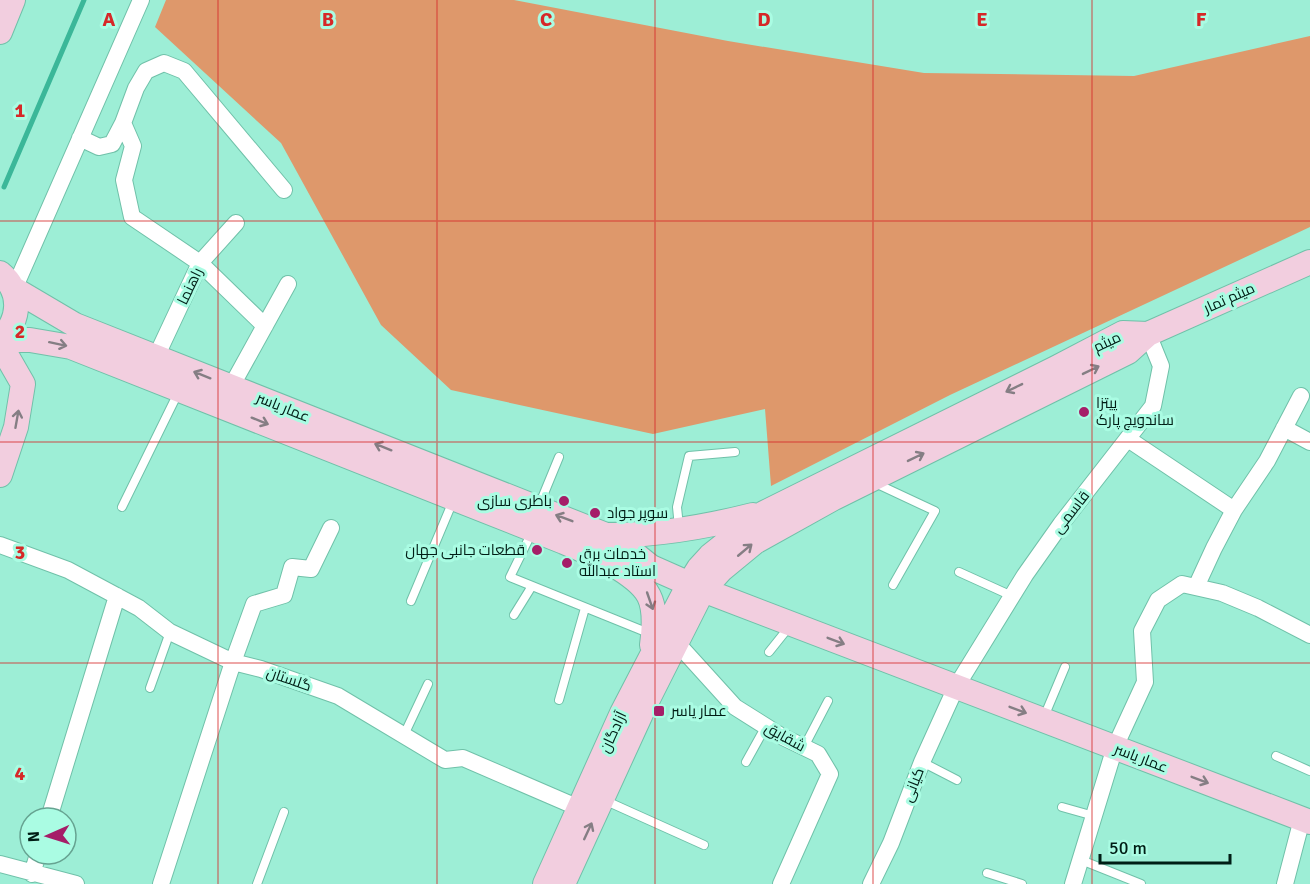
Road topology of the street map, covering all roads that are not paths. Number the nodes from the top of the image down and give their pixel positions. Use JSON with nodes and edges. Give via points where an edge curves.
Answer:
{"nodes":[{"id":1,"x":13,"y":0,"type":"edge"},
{"id":2,"x":141,"y":0,"type":"edge"},
{"id":3,"x":0,"y":32,"type":"edge"},
{"id":4,"x":123,"y":123,"type":"junction"},
{"id":5,"x":80,"y":138,"type":"junction"},
{"id":6,"x":284,"y":190,"type":"dead end"},
{"id":7,"x":237,"y":223,"type":"dead end"},
{"id":8,"x":1310,"y":261,"type":"edge"},
{"id":9,"x":200,"y":263,"type":"junction"},
{"id":10,"x":7,"y":281,"type":"edge"},
{"id":11,"x":288,"y":284,"type":"dead end"},
{"id":12,"x":265,"y":326,"type":"junction"},
{"id":13,"x":1148,"y":334,"type":"junction"},
{"id":14,"x":0,"y":341,"type":"edge"},
{"id":15,"x":156,"y":357,"type":"junction"},
{"id":16,"x":231,"y":387,"type":"junction"},
{"id":17,"x":179,"y":390,"type":"junction"},
{"id":18,"x":1301,"y":396,"type":"dead end"},
{"id":19,"x":1284,"y":428,"type":"junction"},
{"id":20,"x":1128,"y":439,"type":"junction"},
{"id":21,"x":1310,"y":442,"type":"edge"},
{"id":22,"x":735,"y":452,"type":"dead end"},
{"id":23,"x":559,"y":457,"type":"dead end"},
{"id":24,"x":0,"y":475,"type":"edge"},
{"id":25,"x":869,"y":480,"type":"junction"},
{"id":26,"x":455,"y":498,"type":"junction"},
{"id":27,"x":122,"y":507,"type":"dead end"},
{"id":28,"x":1234,"y":510,"type":"junction"},
{"id":29,"x":764,"y":513,"type":"junction"},
{"id":30,"x":536,"y":519,"type":"junction"},
{"id":31,"x":331,"y":528,"type":"dead end"},
{"id":32,"x":680,"y":530,"type":"junction"},
{"id":33,"x":606,"y":535,"type":"junction"},
{"id":34,"x":0,"y":545,"type":"edge"},
{"id":35,"x":610,"y":562,"type":"junction"},
{"id":36,"x":651,"y":567,"type":"junction"},
{"id":37,"x":959,"y":572,"type":"dead end"},
{"id":38,"x":893,"y":585,"type":"dead end"},
{"id":39,"x":532,"y":586,"type":"junction"},
{"id":40,"x":696,"y":587,"type":"junction"},
{"id":41,"x":1197,"y":587,"type":"junction"},
{"id":42,"x":117,"y":596,"type":"junction"},
{"id":43,"x":1012,"y":596,"type":"junction"},
{"id":44,"x":411,"y":601,"type":"dead end"},
{"id":45,"x":585,"y":608,"type":"junction"},
{"id":46,"x":514,"y":615,"type":"dead end"},
{"id":47,"x":792,"y":624,"type":"junction"},
{"id":48,"x":170,"y":632,"type":"junction"},
{"id":49,"x":653,"y":635,"type":"junction"},
{"id":50,"x":1310,"y":635,"type":"edge"},
{"id":51,"x":677,"y":643,"type":"junction"},
{"id":52,"x":769,"y":652,"type":"dead end"},
{"id":53,"x":233,"y":662,"type":"junction"},
{"id":54,"x":647,"y":664,"type":"junction"},
{"id":55,"x":1065,"y":667,"type":"dead end"},
{"id":56,"x":428,"y":684,"type":"dead end"},
{"id":57,"x":956,"y":687,"type":"junction"},
{"id":58,"x":150,"y":688,"type":"dead end"},
{"id":59,"x":559,"y":700,"type":"dead end"},
{"id":60,"x":828,"y":701,"type":"dead end"},
{"id":61,"x":1043,"y":720,"type":"junction"},
{"id":62,"x":766,"y":726,"type":"junction"},
{"id":63,"x":404,"y":735,"type":"junction"},
{"id":64,"x":804,"y":747,"type":"junction"},
{"id":65,"x":1114,"y":747,"type":"junction"},
{"id":66,"x":1276,"y":756,"type":"dead end"},
{"id":67,"x":746,"y":762,"type":"dead end"},
{"id":68,"x":922,"y":762,"type":"junction"},
{"id":69,"x":1310,"y":771,"type":"edge"},
{"id":70,"x":957,"y":780,"type":"dead end"},
{"id":71,"x":603,"y":799,"type":"junction"},
{"id":72,"x":53,"y":806,"type":"edge"},
{"id":73,"x":1062,"y":807,"type":"dead end"},
{"id":74,"x":579,"y":808,"type":"junction"},
{"id":75,"x":284,"y":812,"type":"dead end"},
{"id":76,"x":1094,"y":816,"type":"junction"},
{"id":77,"x":1306,"y":818,"type":"edge"},
{"id":78,"x":704,"y":845,"type":"dead end"},
{"id":79,"x":1080,"y":860,"type":"junction"},
{"id":80,"x":0,"y":864,"type":"edge"},
{"id":81,"x":34,"y":866,"type":"edge"},
{"id":82,"x":987,"y":873,"type":"dead end"},
{"id":83,"x":32,"y":874,"type":"junction"},
{"id":84,"x":561,"y":883,"type":"edge"},
{"id":85,"x":76,"y":884,"type":"edge"},
{"id":86,"x":161,"y":884,"type":"edge"},
{"id":87,"x":257,"y":884,"type":"edge"},
{"id":88,"x":781,"y":884,"type":"edge"},
{"id":89,"x":871,"y":884,"type":"edge"},
{"id":90,"x":1022,"y":884,"type":"edge"},
{"id":91,"x":1073,"y":884,"type":"edge"},
{"id":92,"x":1142,"y":884,"type":"edge"},
{"id":93,"x":1285,"y":884,"type":"edge"}],
"edges":[{"from":1,"to":3,"type":"main road"},
{"from":2,"to":5,"type":"street"},
{"from":4,"to":5,"type":"street","via":[[112,144],[99,147]]},
{"from":4,"to":6,"type":"street","via":[[146,71],[164,63],[184,71]]},
{"from":4,"to":9,"type":"street","via":[[133,146],[124,180],[132,217]]},
{"from":5,"to":10,"type":"street"},
{"from":7,"to":9,"type":"street","name":"راهنما"},
{"from":8,"to":13,"type":"main road","name":"میثم تمار"},
{"from":9,"to":12,"type":"street"},
{"from":9,"to":15,"type":"street","name":"راهنما"},
{"from":10,"to":14,"type":"main road","via":[[16,307],[13,325]]},
{"from":10,"to":15,"type":"main road","name":"عمار یاسر","via":[[75,325]]},
{"from":11,"to":12,"type":"street"},
{"from":12,"to":16,"type":"street"},
{"from":13,"to":20,"type":"street","name":"قاسمی","via":[[1161,366],[1154,406]]},
{"from":25,"to":13,"type":"main road","name":"میثم","one_way":true,"via":[[1128,351]]},
{"from":13,"to":29,"type":"main road","name":"میثم","one_way":true,"via":[[1123,333]]},
{"from":14,"to":17,"type":"main road","name":"عمار یاسر","one_way":true,"via":[[30,340],[71,347]]},
{"from":24,"to":14,"type":"main road","one_way":true,"via":[[16,427],[23,384]]},
{"from":16,"to":15,"type":"main road","name":"عمار یاسر","one_way":true},
{"from":30,"to":16,"type":"main road","name":"عمار یاسر","one_way":true},
{"from":17,"to":26,"type":"main road","name":"عمار یاسر","one_way":true},
{"from":17,"to":27,"type":"lane"},
{"from":18,"to":19,"type":"street"},
{"from":19,"to":21,"type":"street"},
{"from":19,"to":28,"type":"street"},
{"from":20,"to":28,"type":"street"},
{"from":20,"to":43,"type":"street","name":"قاسمی","via":[[1061,524]]},
{"from":22,"to":32,"type":"lane","via":[[689,456],[677,507]]},
{"from":23,"to":30,"type":"lane"},
{"from":25,"to":38,"type":"lane","via":[[935,511]]},
{"from":40,"to":25,"type":"main road","name":"میثم","one_way":true,"via":[[755,542]]},
{"from":26,"to":30,"type":"main road","name":"عمار یاسر"},
{"from":26,"to":44,"type":"lane"},
{"from":28,"to":41,"type":"street"},
{"from":29,"to":32,"type":"main road"},
{"from":29,"to":40,"type":"main road","name":"میثم","via":[[710,556],[699,568]]},
{"from":33,"to":30,"type":"main road","name":"عمار یاسر","one_way":true},
{"from":30,"to":35,"type":"main road","name":"عمار یاسر"},
{"from":30,"to":39,"type":"lane","via":[[510,577]]},
{"from":31,"to":53,"type":"street","via":[[311,569],[292,567],[284,595],[254,604]]},
{"from":32,"to":33,"type":"main road"},
{"from":33,"to":36,"type":"main road","name":"عمار یاسر"},
{"from":34,"to":42,"type":"street","name":"گلستان","via":[[68,570]]},
{"from":35,"to":36,"type":"main road","name":"عمار یاسر"},
{"from":35,"to":49,"type":"main road","one_way":true,"via":[[643,585],[652,600]]},
{"from":36,"to":40,"type":"main road","name":"عمار یاسر"},
{"from":37,"to":43,"type":"lane"},
{"from":39,"to":45,"type":"lane"},
{"from":39,"to":46,"type":"lane"},
{"from":40,"to":47,"type":"main road","name":"عمار یاسر"},
{"from":40,"to":51,"type":"main road","name":"آزادگان"},
{"from":40,"to":54,"type":"main road","name":"آزادگان"},
{"from":41,"to":50,"type":"street","via":[[1258,608]]},
{"from":41,"to":65,"type":"street","via":[[1182,584],[1158,600],[1142,631],[1145,682]]},
{"from":42,"to":48,"type":"street","name":"گلستان"},
{"from":42,"to":72,"type":"street"},
{"from":43,"to":57,"type":"street","name":"قاسمی"},
{"from":45,"to":49,"type":"lane"},
{"from":45,"to":59,"type":"lane"},
{"from":47,"to":52,"type":"lane"},
{"from":47,"to":57,"type":"main road","name":"عمار یاسر","one_way":true},
{"from":48,"to":53,"type":"street","name":"گلستان"},
{"from":48,"to":58,"type":"lane"},
{"from":49,"to":54,"type":"main road"},
{"from":51,"to":62,"type":"street","name":"شقایق","via":[[735,707]]},
{"from":51,"to":71,"type":"main road","name":"آزادگان"},
{"from":53,"to":63,"type":"street","name":"گلستان","via":[[338,696]]},
{"from":53,"to":86,"type":"street"},
{"from":54,"to":74,"type":"main road","name":"آزادگان"},
{"from":55,"to":61,"type":"lane"},
{"from":56,"to":63,"type":"lane"},
{"from":57,"to":61,"type":"main road","name":"عمار یاسر","one_way":true},
{"from":57,"to":68,"type":"street","name":"کیانی"},
{"from":60,"to":64,"type":"lane"},
{"from":61,"to":65,"type":"main road","name":"عمار یاسر"},
{"from":62,"to":64,"type":"street","name":"شقایق"},
{"from":62,"to":67,"type":"lane"},
{"from":63,"to":74,"type":"street","name":"گلستان","via":[[445,760],[463,758]]},
{"from":64,"to":88,"type":"street","name":"شقایق","via":[[818,754],[830,774]]},
{"from":65,"to":76,"type":"street"},
{"from":65,"to":77,"type":"main road","name":"عمار یاسر","one_way":true},
{"from":66,"to":69,"type":"lane"},
{"from":68,"to":70,"type":"lane"},
{"from":68,"to":89,"type":"street","name":"کیانی"},
{"from":71,"to":78,"type":"lane"},
{"from":84,"to":71,"type":"main road","name":"آزادگان","one_way":true},
{"from":73,"to":76,"type":"lane"},
{"from":74,"to":84,"type":"main road","name":"آزادگان"},
{"from":75,"to":87,"type":"lane"},
{"from":76,"to":79,"type":"street"},
{"from":77,"to":93,"type":"street"},
{"from":79,"to":91,"type":"street"},
{"from":79,"to":92,"type":"lane"},
{"from":80,"to":83,"type":"street"},
{"from":81,"to":83,"type":"street"},
{"from":82,"to":90,"type":"lane"},
{"from":83,"to":85,"type":"street"}]}
